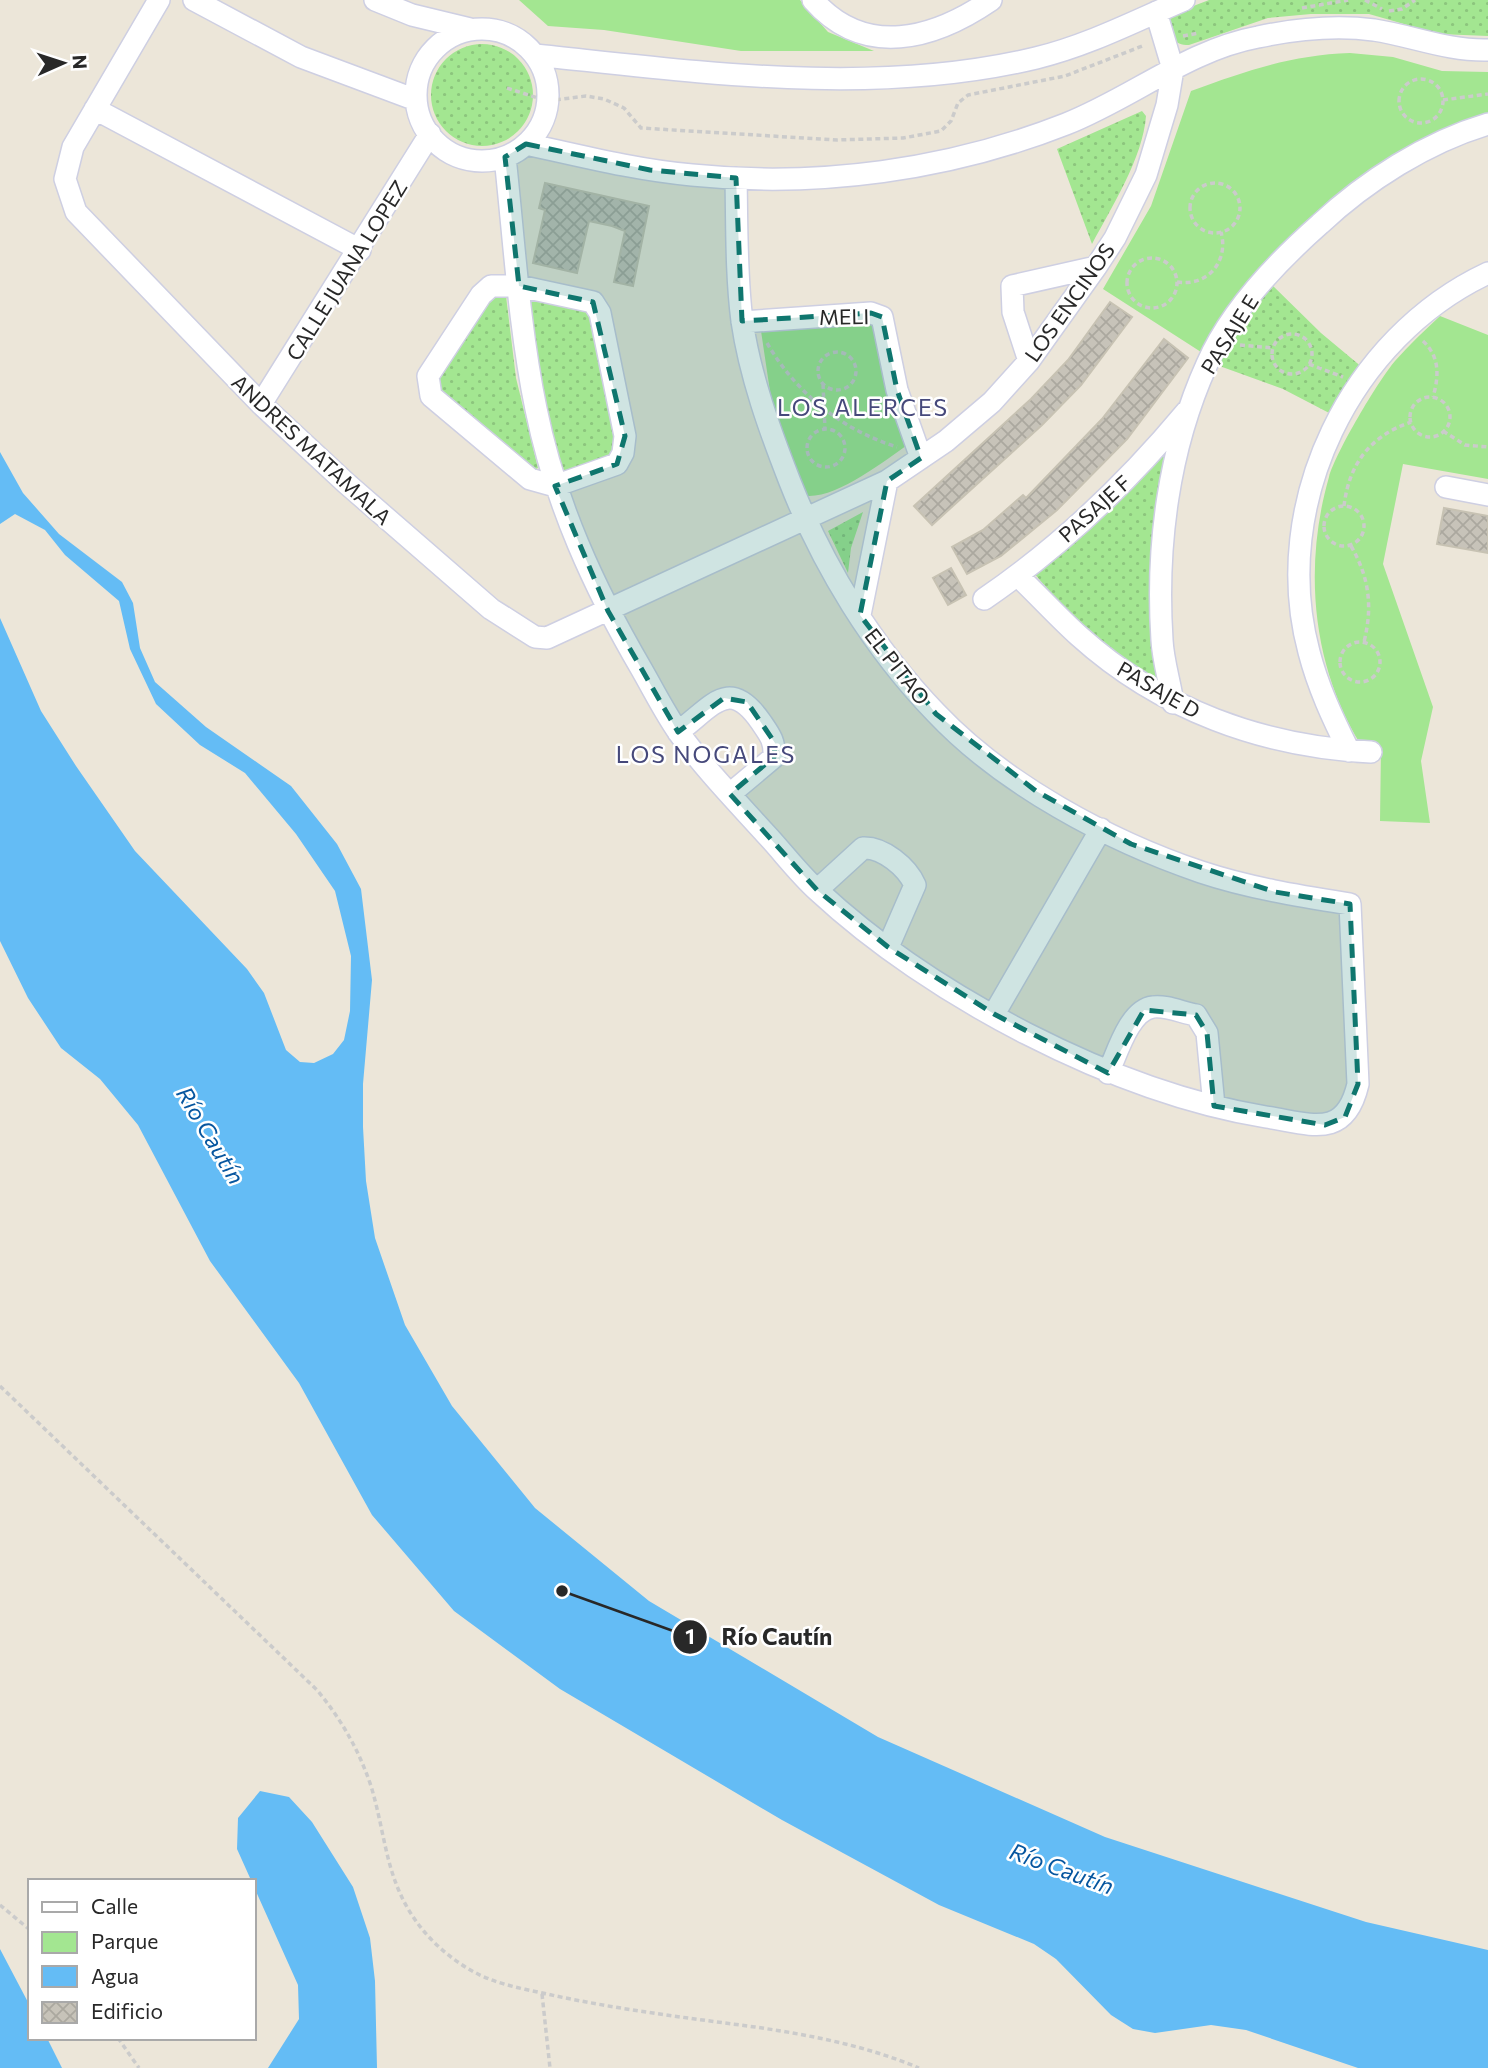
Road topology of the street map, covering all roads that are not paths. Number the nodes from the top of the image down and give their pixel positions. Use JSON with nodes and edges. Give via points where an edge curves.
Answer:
{"nodes":[{"id":1,"x":159,"y":0,"type":"edge"},
{"id":2,"x":194,"y":0,"type":"edge"},
{"id":3,"x":375,"y":0,"type":"edge"},
{"id":4,"x":813,"y":0,"type":"edge"},
{"id":5,"x":991,"y":0,"type":"edge"},
{"id":6,"x":1184,"y":0,"type":"edge"},
{"id":7,"x":1156,"y":12,"type":"junction"},
{"id":8,"x":470,"y":29,"type":"junction"},
{"id":9,"x":1488,"y":50,"type":"edge"},
{"id":10,"x":535,"y":55,"type":"junction"},
{"id":11,"x":1173,"y":69,"type":"junction"},
{"id":12,"x":416,"y":100,"type":"junction"},
{"id":13,"x":95,"y":109,"type":"junction"},
{"id":14,"x":1488,"y":124,"type":"edge"},
{"id":15,"x":430,"y":134,"type":"junction"},
{"id":16,"x":526,"y":144,"type":"junction"},
{"id":17,"x":505,"y":157,"type":"junction"},
{"id":18,"x":736,"y":178,"type":"junction"},
{"id":19,"x":360,"y":250,"type":"junction"},
{"id":20,"x":1096,"y":267,"type":"junction"},
{"id":21,"x":1488,"y":274,"type":"edge"},
{"id":22,"x":519,"y":286,"type":"junction"},
{"id":23,"x":749,"y":321,"type":"junction"},
{"id":24,"x":1029,"y":361,"type":"junction"},
{"id":25,"x":261,"y":404,"type":"junction"},
{"id":26,"x":1192,"y":405,"type":"junction"},
{"id":27,"x":911,"y":453,"type":"junction"},
{"id":28,"x":887,"y":481,"type":"junction"},
{"id":29,"x":555,"y":486,"type":"junction"},
{"id":30,"x":1446,"y":487,"type":"dead end"},
{"id":31,"x":1488,"y":495,"type":"edge"},
{"id":32,"x":806,"y":521,"type":"junction"},
{"id":33,"x":1018,"y":576,"type":"junction"},
{"id":34,"x":984,"y":599,"type":"dead end"},
{"id":35,"x":608,"y":611,"type":"junction"},
{"id":36,"x":860,"y":615,"type":"junction"},
{"id":37,"x":1173,"y":703,"type":"junction"},
{"id":38,"x":678,"y":732,"type":"junction"},
{"id":39,"x":1349,"y":751,"type":"junction"},
{"id":40,"x":1371,"y":752,"type":"dead end"},
{"id":41,"x":730,"y":794,"type":"junction"},
{"id":42,"x":1101,"y":829,"type":"junction"},
{"id":43,"x":817,"y":890,"type":"junction"},
{"id":44,"x":888,"y":947,"type":"junction"},
{"id":45,"x":994,"y":1014,"type":"junction"},
{"id":46,"x":1108,"y":1073,"type":"junction"},
{"id":47,"x":1214,"y":1106,"type":"junction"}],
"edges":[{"from":1,"to":13,"type":"street"},
{"from":2,"to":12,"type":"street","via":[[301,57]]},
{"from":3,"to":8,"type":"street","via":[[412,15]]},
{"from":4,"to":5,"type":"street","via":[[841,25],[860,34],[890,38],[939,30]]},
{"from":6,"to":7,"type":"street"},
{"from":7,"to":10,"type":"street","via":[[1099,38],[1039,57],[920,75],[721,74]]},
{"from":7,"to":11,"type":"street"},
{"from":8,"to":10,"type":"street","via":[[495,29],[517,38]]},
{"from":8,"to":12,"type":"street","via":[[448,38],[429,54],[418,76]]},
{"from":9,"to":11,"type":"street","via":[[1330,27],[1231,43]]},
{"from":10,"to":16,"type":"street","via":[[545,77],[547,102],[541,125]]},
{"from":11,"to":18,"type":"street","via":[[1104,108],[981,152],[858,174]]},
{"from":11,"to":20,"type":"street","name":"LOS ENCINOS","via":[[1146,175]]},
{"from":12,"to":15,"type":"street","via":[[422,124]]},
{"from":13,"to":19,"type":"street"},
{"from":13,"to":25,"type":"street","name":"ANDRES MATAMALA","via":[[73,147],[65,179],[76,212]]},
{"from":14,"to":26,"type":"street","name":"PASAJE E","via":[[1394,169],[1341,204],[1270,274],[1239,312],[1207,362]]},
{"from":15,"to":17,"type":"street","via":[[457,156],[481,161]]},
{"from":15,"to":19,"type":"street","name":"CALLE JUANA LOPEZ"},
{"from":16,"to":17,"type":"street"},
{"from":16,"to":18,"type":"street","via":[[650,170]]},
{"from":17,"to":22,"type":"street"},
{"from":18,"to":23,"type":"street","name":"EL PITAO"},
{"from":19,"to":25,"type":"street","name":"CALLE JUANA LOPEZ"},
{"from":20,"to":24,"type":"street","name":"LOS ENCINOS"},
{"from":20,"to":24,"type":"street","via":[[1012,286],[1013,312]]},
{"from":21,"to":39,"type":"street","via":[[1429,309],[1385,349],[1358,384],[1327,440],[1310,490],[1301,543],[1300,597],[1308,650],[1325,702]]},
{"from":22,"to":29,"type":"street","via":[[536,408]]},
{"from":22,"to":29,"type":"street","via":[[593,302],[600,313],[625,436],[617,464]]},
{"from":22,"to":29,"type":"street","via":[[491,286],[481,295],[428,376],[428,386],[430,396],[530,479]]},
{"from":23,"to":27,"type":"street","name":"MELI","via":[[871,313],[882,317]]},
{"from":23,"to":32,"type":"street","name":"EL PITAO","via":[[759,393]]},
{"from":24,"to":27,"type":"street","name":"LOS ENCINOS","via":[[970,423]]},
{"from":25,"to":35,"type":"street","name":"ANDRES MATAMALA","via":[[460,582],[519,628],[547,638]]},
{"from":26,"to":33,"type":"street","name":"PASAJE F","via":[[1124,483]]},
{"from":26,"to":37,"type":"street","name":"PASAJE E","via":[[1162,527],[1162,642]]},
{"from":27,"to":28,"type":"street","name":"LOS ENCINOS"},
{"from":28,"to":32,"type":"street","name":"LOS ENCINOS"},
{"from":28,"to":36,"type":"street"},
{"from":29,"to":35,"type":"street"},
{"from":30,"to":31,"type":"street"},
{"from":32,"to":35,"type":"street","name":"LOS ENCINOS"},
{"from":32,"to":36,"type":"street","name":"EL PITAO"},
{"from":33,"to":34,"type":"street","name":"PASAJE F"},
{"from":33,"to":37,"type":"street","name":"PASAJE D","via":[[1079,636]]},
{"from":35,"to":38,"type":"street"},
{"from":36,"to":42,"type":"street","name":"EL PITAO","via":[[936,714],[1000,766]]},
{"from":37,"to":39,"type":"street","name":"PASAJE D","via":[[1254,734]]},
{"from":38,"to":41,"type":"street"},
{"from":38,"to":41,"type":"street","via":[[724,698],[747,702],[775,743],[774,757]]},
{"from":39,"to":40,"type":"street","name":"PASAJE D"},
{"from":41,"to":43,"type":"street"},
{"from":42,"to":45,"type":"street"},
{"from":42,"to":47,"type":"street","name":"EL PITAO","via":[[1202,872],[1275,892],[1350,904],[1358,1084],[1345,1117],[1325,1125]]},
{"from":43,"to":44,"type":"street"},
{"from":43,"to":44,"type":"street","via":[[863,848],[882,851],[915,885]]},
{"from":44,"to":45,"type":"street"},
{"from":45,"to":46,"type":"street"},
{"from":46,"to":47,"type":"street"},
{"from":46,"to":47,"type":"street","via":[[1135,1017],[1144,1010],[1155,1007],[1196,1015],[1207,1033]]}]}
